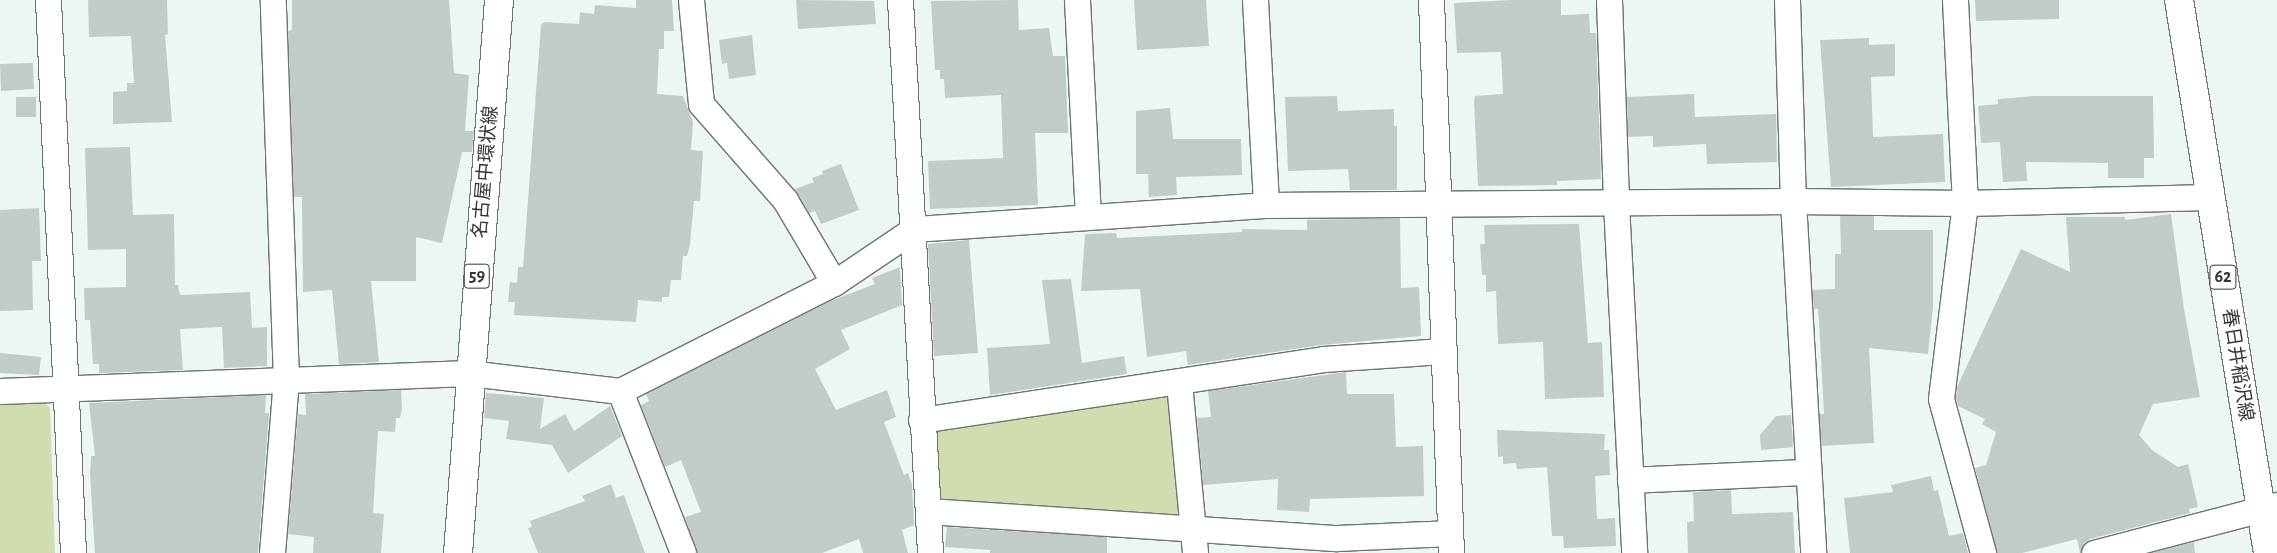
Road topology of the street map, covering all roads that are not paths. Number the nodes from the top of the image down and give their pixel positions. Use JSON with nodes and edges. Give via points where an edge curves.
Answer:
{"nodes":[{"id":1,"x":48,"y":0,"type":"edge"},
{"id":2,"x":273,"y":0,"type":"edge"},
{"id":3,"x":499,"y":0,"type":"edge"},
{"id":4,"x":690,"y":0,"type":"edge"},
{"id":5,"x":900,"y":0,"type":"edge"},
{"id":6,"x":1076,"y":0,"type":"edge"},
{"id":7,"x":1255,"y":0,"type":"edge"},
{"id":8,"x":1431,"y":0,"type":"edge"},
{"id":9,"x":1609,"y":0,"type":"edge"},
{"id":10,"x":1787,"y":0,"type":"edge"},
{"id":11,"x":1955,"y":0,"type":"edge"},
{"id":12,"x":2179,"y":0,"type":"edge"},
{"id":13,"x":2210,"y":197,"type":"junction"},
{"id":14,"x":1793,"y":201,"type":"junction"},
{"id":15,"x":1965,"y":203,"type":"junction"},
{"id":16,"x":1438,"y":204,"type":"junction"},
{"id":17,"x":1616,"y":204,"type":"junction"},
{"id":18,"x":1266,"y":205,"type":"junction"},
{"id":19,"x":1088,"y":217,"type":"junction"},
{"id":20,"x":914,"y":229,"type":"junction"},
{"id":21,"x":834,"y":283,"type":"junction"},
{"id":22,"x":1443,"y":351,"type":"junction"},
{"id":23,"x":469,"y":373,"type":"junction"},
{"id":24,"x":286,"y":380,"type":"junction"},
{"id":25,"x":1180,"y":383,"type":"junction"},
{"id":26,"x":66,"y":388,"type":"junction"},
{"id":27,"x":0,"y":391,"type":"edge"},
{"id":28,"x":620,"y":392,"type":"junction"},
{"id":29,"x":921,"y":420,"type":"junction"},
{"id":30,"x":1808,"y":472,"type":"junction"},
{"id":31,"x":1630,"y":480,"type":"junction"},
{"id":32,"x":2269,"y":507,"type":"edge"},
{"id":33,"x":928,"y":511,"type":"junction"},
{"id":34,"x":1193,"y":526,"type":"junction"},
{"id":35,"x":1450,"y":543,"type":"edge"},
{"id":36,"x":73,"y":553,"type":"edge"},
{"id":37,"x":272,"y":553,"type":"edge"},
{"id":38,"x":458,"y":553,"type":"edge"},
{"id":39,"x":683,"y":553,"type":"edge"},
{"id":40,"x":930,"y":553,"type":"edge"},
{"id":41,"x":1195,"y":553,"type":"edge"},
{"id":42,"x":1634,"y":553,"type":"edge"},
{"id":43,"x":1813,"y":553,"type":"edge"},
{"id":44,"x":1983,"y":553,"type":"edge"},
{"id":45,"x":2094,"y":553,"type":"edge"},
{"id":46,"x":2268,"y":553,"type":"edge"}],
"edges":[{"from":1,"to":26,"type":"street"},
{"from":2,"to":24,"type":"street"},
{"from":3,"to":23,"type":"main road","name":"名古屋中環状線","number":"59"},
{"from":4,"to":21,"type":"street","via":[[701,104],[785,200]]},
{"from":5,"to":20,"type":"street"},
{"from":6,"to":19,"type":"street"},
{"from":7,"to":18,"type":"street"},
{"from":8,"to":16,"type":"street"},
{"from":9,"to":17,"type":"street"},
{"from":10,"to":14,"type":"street"},
{"from":11,"to":15,"type":"street"},
{"from":12,"to":13,"type":"main road","name":"春日井稲沢線","number":"62"},
{"from":13,"to":15,"type":"street"},
{"from":13,"to":32,"type":"main road","name":"春日井稲沢線","number":"62"},
{"from":14,"to":15,"type":"street"},
{"from":14,"to":17,"type":"street"},
{"from":14,"to":30,"type":"street"},
{"from":15,"to":44,"type":"street","via":[[1941,400]]},
{"from":16,"to":17,"type":"street"},
{"from":16,"to":18,"type":"street"},
{"from":16,"to":22,"type":"street"},
{"from":17,"to":31,"type":"street"},
{"from":18,"to":19,"type":"street"},
{"from":19,"to":20,"type":"street"},
{"from":20,"to":21,"type":"street"},
{"from":20,"to":29,"type":"street"},
{"from":21,"to":28,"type":"street"},
{"from":22,"to":25,"type":"street","via":[[1322,359]]},
{"from":22,"to":35,"type":"street"},
{"from":23,"to":24,"type":"street"},
{"from":23,"to":28,"type":"street"},
{"from":23,"to":38,"type":"main road","name":"名古屋中環状線","number":"59"},
{"from":24,"to":26,"type":"street"},
{"from":24,"to":37,"type":"street"},
{"from":25,"to":29,"type":"street"},
{"from":25,"to":34,"type":"street"},
{"from":26,"to":27,"type":"street"},
{"from":26,"to":36,"type":"street"},
{"from":28,"to":39,"type":"street"},
{"from":29,"to":33,"type":"street"},
{"from":30,"to":31,"type":"street"},
{"from":30,"to":43,"type":"street"},
{"from":31,"to":42,"type":"street"},
{"from":32,"to":45,"type":"street"},
{"from":32,"to":46,"type":"main road","name":"春日井稲沢線","number":"62"},
{"from":33,"to":34,"type":"street"},
{"from":33,"to":40,"type":"street"},
{"from":34,"to":35,"type":"street"},
{"from":34,"to":41,"type":"street"}]}
